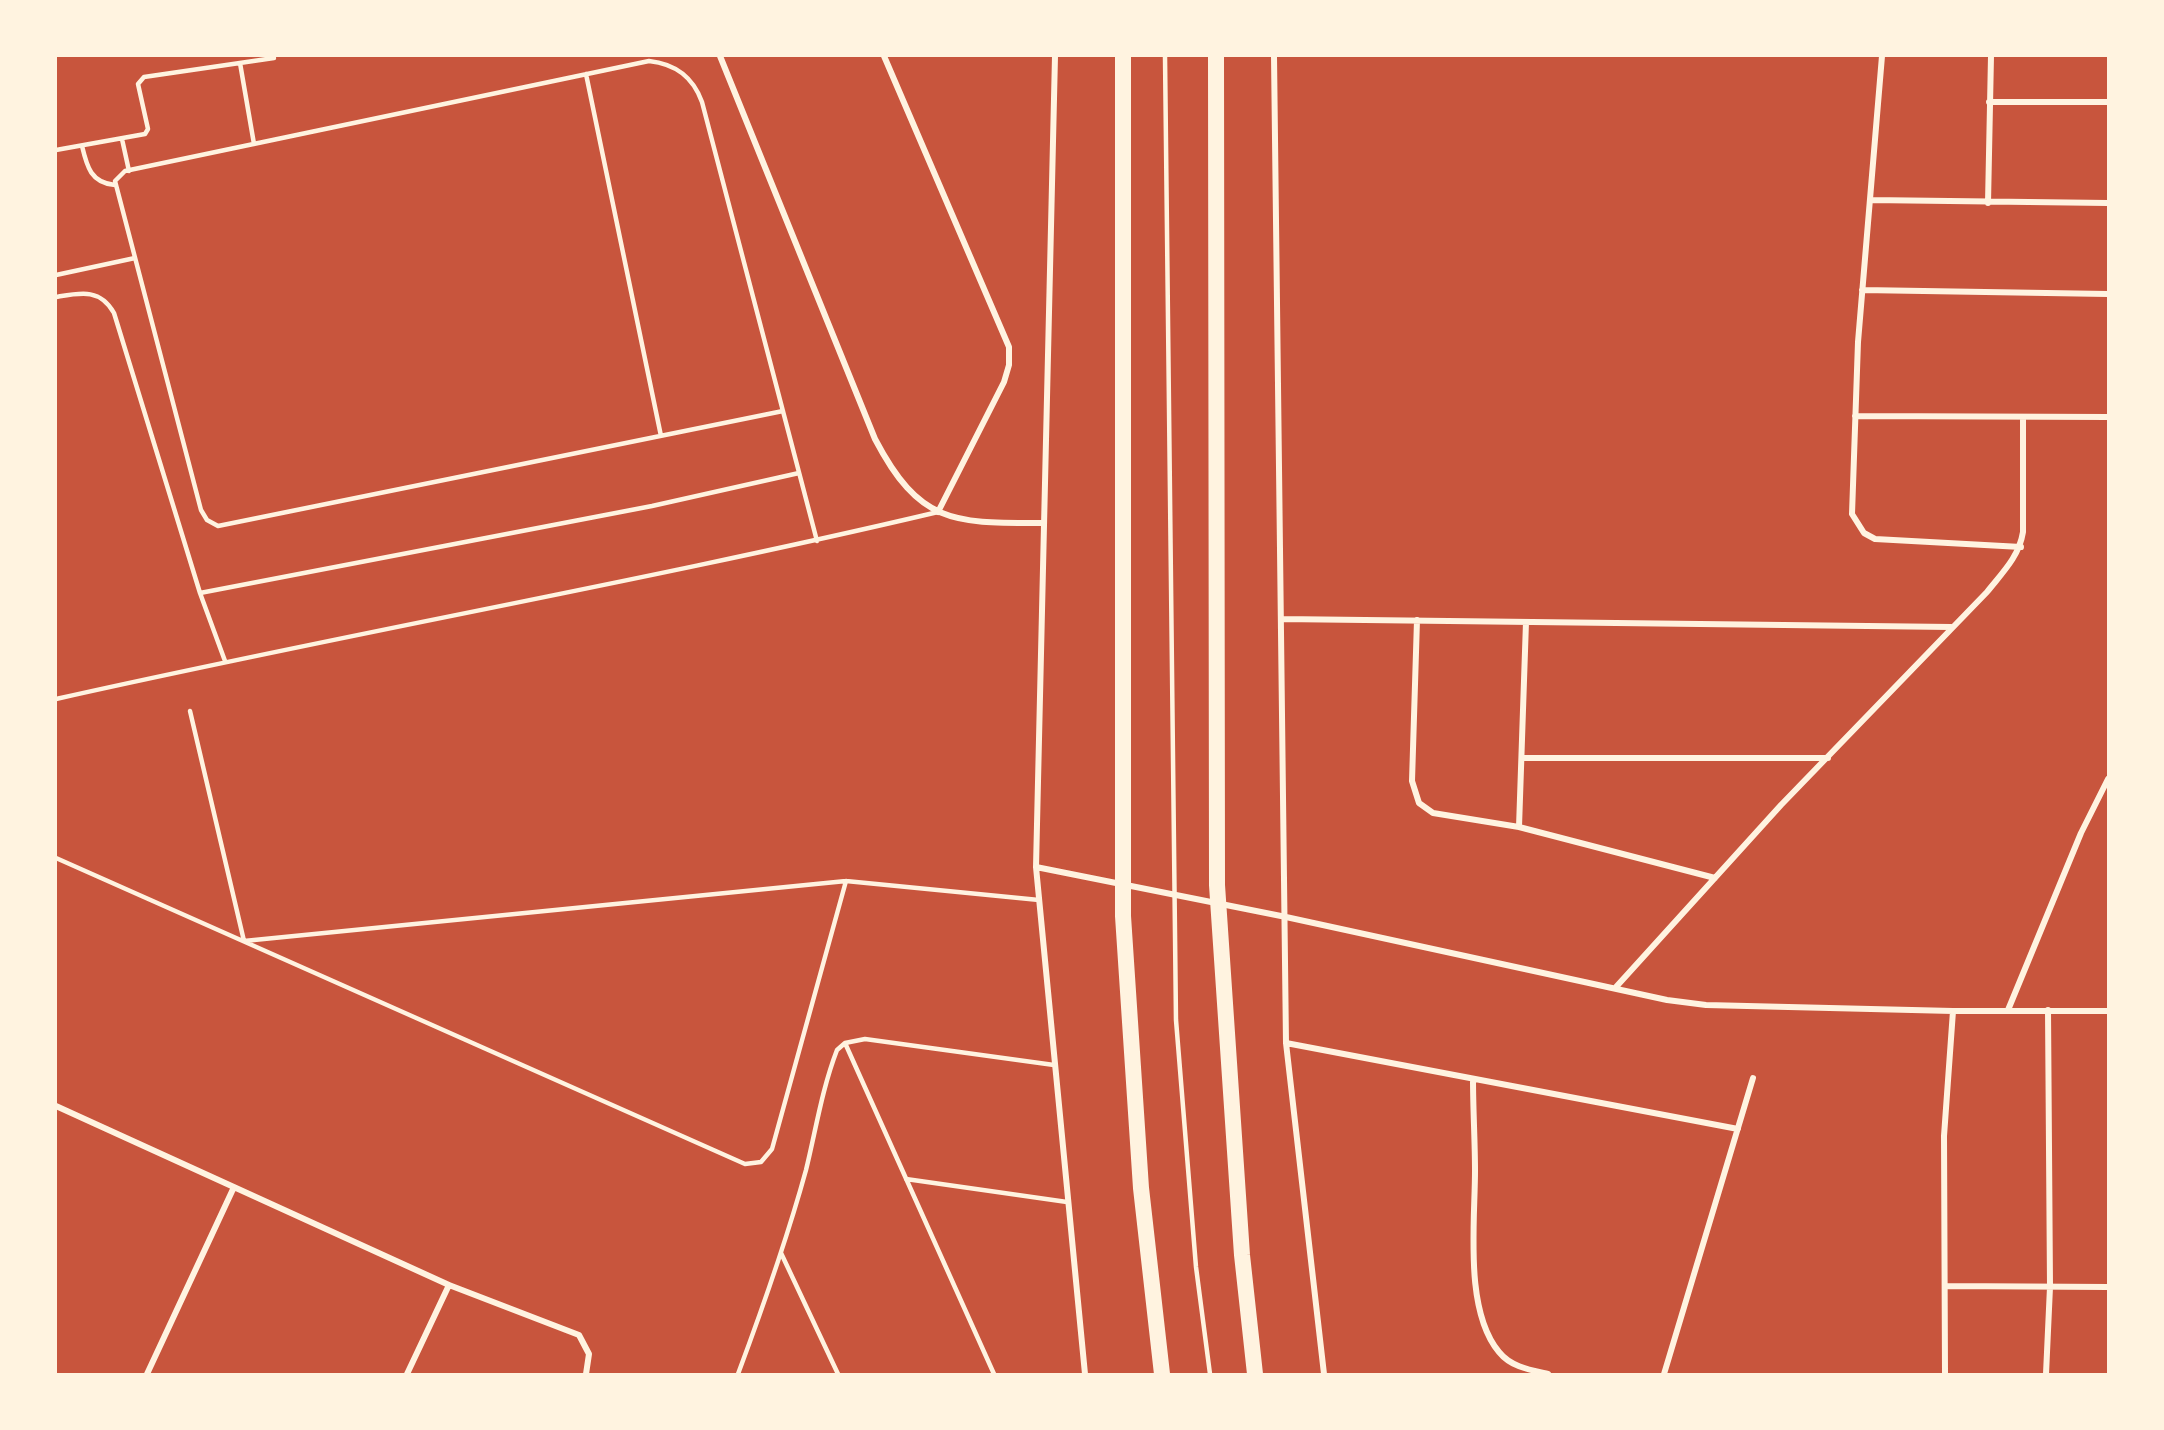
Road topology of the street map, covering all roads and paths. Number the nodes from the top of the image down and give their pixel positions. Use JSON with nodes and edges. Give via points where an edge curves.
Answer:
{"nodes":[{"id":1,"x":720,"y":56,"type":"edge"},
{"id":2,"x":884,"y":56,"type":"edge"},
{"id":3,"x":1055,"y":56,"type":"edge"},
{"id":4,"x":1123,"y":56,"type":"edge"},
{"id":5,"x":1165,"y":56,"type":"edge"},
{"id":6,"x":1216,"y":56,"type":"edge"},
{"id":7,"x":1274,"y":56,"type":"edge"},
{"id":8,"x":1882,"y":56,"type":"edge"},
{"id":9,"x":1991,"y":56,"type":"edge"},
{"id":10,"x":274,"y":58,"type":"dead end"},
{"id":11,"x":240,"y":63,"type":"junction"},
{"id":12,"x":586,"y":74,"type":"junction"},
{"id":13,"x":1989,"y":102,"type":"junction"},
{"id":14,"x":2109,"y":102,"type":"edge"},
{"id":15,"x":122,"y":139,"type":"junction"},
{"id":16,"x":254,"y":144,"type":"junction"},
{"id":17,"x":82,"y":146,"type":"junction"},
{"id":18,"x":56,"y":150,"type":"edge"},
{"id":19,"x":129,"y":171,"type":"junction"},
{"id":20,"x":115,"y":186,"type":"junction"},
{"id":21,"x":1870,"y":200,"type":"junction"},
{"id":22,"x":1988,"y":203,"type":"junction"},
{"id":23,"x":2109,"y":203,"type":"edge"},
{"id":24,"x":135,"y":258,"type":"junction"},
{"id":25,"x":56,"y":275,"type":"edge"},
{"id":26,"x":1862,"y":290,"type":"junction"},
{"id":27,"x":2109,"y":294,"type":"edge"},
{"id":28,"x":56,"y":297,"type":"edge"},
{"id":29,"x":783,"y":411,"type":"junction"},
{"id":30,"x":1855,"y":416,"type":"junction"},
{"id":31,"x":2023,"y":417,"type":"junction"},
{"id":32,"x":2109,"y":417,"type":"edge"},
{"id":33,"x":661,"y":436,"type":"junction"},
{"id":34,"x":799,"y":473,"type":"junction"},
{"id":35,"x":938,"y":512,"type":"junction"},
{"id":36,"x":1043,"y":523,"type":"junction"},
{"id":37,"x":817,"y":540,"type":"junction"},
{"id":38,"x":2021,"y":547,"type":"junction"},
{"id":39,"x":200,"y":593,"type":"junction"},
{"id":40,"x":1281,"y":619,"type":"junction"},
{"id":41,"x":1417,"y":620,"type":"junction"},
{"id":42,"x":1526,"y":622,"type":"junction"},
{"id":43,"x":1951,"y":627,"type":"junction"},
{"id":44,"x":225,"y":661,"type":"junction"},
{"id":45,"x":56,"y":699,"type":"edge"},
{"id":46,"x":190,"y":711,"type":"dead end"},
{"id":47,"x":1522,"y":758,"type":"junction"},
{"id":48,"x":1828,"y":758,"type":"junction"},
{"id":49,"x":2109,"y":780,"type":"edge"},
{"id":50,"x":1519,"y":827,"type":"junction"},
{"id":51,"x":56,"y":858,"type":"edge"},
{"id":52,"x":1036,"y":867,"type":"junction"},
{"id":53,"x":1716,"y":878,"type":"junction"},
{"id":54,"x":846,"y":881,"type":"junction"},
{"id":55,"x":1039,"y":900,"type":"junction"},
{"id":56,"x":1286,"y":917,"type":"junction"},
{"id":57,"x":244,"y":942,"type":"junction"},
{"id":58,"x":1616,"y":987,"type":"junction"},
{"id":59,"x":2008,"y":1010,"type":"junction"},
{"id":60,"x":2048,"y":1010,"type":"junction"},
{"id":61,"x":1953,"y":1011,"type":"junction"},
{"id":62,"x":2109,"y":1011,"type":"edge"},
{"id":63,"x":1286,"y":1042,"type":"junction"},
{"id":64,"x":844,"y":1043,"type":"junction"},
{"id":65,"x":1054,"y":1065,"type":"junction"},
{"id":66,"x":1753,"y":1077,"type":"dead end"},
{"id":67,"x":1473,"y":1079,"type":"junction"},
{"id":68,"x":56,"y":1106,"type":"edge"},
{"id":69,"x":1738,"y":1129,"type":"junction"},
{"id":70,"x":906,"y":1179,"type":"junction"},
{"id":71,"x":234,"y":1187,"type":"junction"},
{"id":72,"x":1067,"y":1202,"type":"junction"},
{"id":73,"x":781,"y":1253,"type":"junction"},
{"id":74,"x":448,"y":1286,"type":"junction"},
{"id":75,"x":1945,"y":1286,"type":"junction"},
{"id":76,"x":2049,"y":1287,"type":"junction"},
{"id":77,"x":2109,"y":1287,"type":"edge"},
{"id":78,"x":147,"y":1374,"type":"edge"},
{"id":79,"x":407,"y":1374,"type":"edge"},
{"id":80,"x":586,"y":1374,"type":"edge"},
{"id":81,"x":738,"y":1374,"type":"edge"},
{"id":82,"x":838,"y":1374,"type":"edge"},
{"id":83,"x":994,"y":1374,"type":"edge"},
{"id":84,"x":1085,"y":1374,"type":"edge"},
{"id":85,"x":1162,"y":1374,"type":"edge"},
{"id":86,"x":1210,"y":1374,"type":"edge"},
{"id":87,"x":1255,"y":1374,"type":"edge"},
{"id":88,"x":1324,"y":1374,"type":"edge"},
{"id":89,"x":1548,"y":1374,"type":"edge"},
{"id":90,"x":1664,"y":1374,"type":"edge"},
{"id":91,"x":1945,"y":1374,"type":"edge"},
{"id":92,"x":2046,"y":1374,"type":"edge"}],
"edges":[{"from":1,"to":35,"type":"street","via":[[875,439],[900,483]]},
{"from":2,"to":35,"type":"street","via":[[1009,347],[1004,382]]},
{"from":3,"to":36,"type":"street"},
{"from":4,"to":85,"type":"highway","via":[[1123,916],[1141,1188]]},
{"from":5,"to":86,"type":"lane","via":[[1176,1020],[1196,1267]]},
{"from":6,"to":87,"type":"highway","via":[[1217,885],[1242,1255]]},
{"from":7,"to":40,"type":"street"},
{"from":8,"to":21,"type":"street"},
{"from":9,"to":13,"type":"street"},
{"from":10,"to":11,"type":"lane"},
{"from":11,"to":15,"type":"lane","via":[[141,79],[138,87],[148,129],[142,136]]},
{"from":11,"to":16,"type":"lane"},
{"from":12,"to":16,"type":"lane"},
{"from":12,"to":29,"type":"lane","via":[[649,61],[662,63],[684,74],[698,92]]},
{"from":12,"to":33,"type":"lane"},
{"from":13,"to":14,"type":"street"},
{"from":13,"to":22,"type":"street"},
{"from":15,"to":17,"type":"lane"},
{"from":15,"to":19,"type":"lane"},
{"from":16,"to":19,"type":"lane"},
{"from":17,"to":18,"type":"lane"},
{"from":17,"to":20,"type":"lane","via":[[90,173],[101,183]]},
{"from":19,"to":20,"type":"lane","via":[[117,176]]},
{"from":20,"to":24,"type":"lane"},
{"from":21,"to":22,"type":"street"},
{"from":21,"to":26,"type":"street"},
{"from":22,"to":23,"type":"street"},
{"from":24,"to":25,"type":"lane"},
{"from":24,"to":33,"type":"lane","via":[[201,510],[207,520],[218,526]]},
{"from":26,"to":27,"type":"street"},
{"from":26,"to":30,"type":"street"},
{"from":28,"to":39,"type":"lane","via":[[80,292],[96,294],[114,313]]},
{"from":29,"to":33,"type":"lane"},
{"from":29,"to":34,"type":"lane"},
{"from":30,"to":31,"type":"street"},
{"from":30,"to":38,"type":"street","via":[[1851,502],[1857,525],[1864,533],[1875,539]]},
{"from":31,"to":32,"type":"street"},
{"from":31,"to":38,"type":"street"},
{"from":34,"to":37,"type":"lane"},
{"from":34,"to":39,"type":"lane","via":[[652,506]]},
{"from":35,"to":36,"type":"street","via":[[974,523]]},
{"from":35,"to":37,"type":"lane"},
{"from":36,"to":52,"type":"street"},
{"from":37,"to":44,"type":"lane"},
{"from":38,"to":43,"type":"street","via":[[1987,592]]},
{"from":39,"to":44,"type":"lane"},
{"from":40,"to":41,"type":"street"},
{"from":40,"to":56,"type":"street"},
{"from":41,"to":42,"type":"street"},
{"from":41,"to":50,"type":"street","via":[[1412,782],[1419,803],[1433,813]]},
{"from":42,"to":43,"type":"street"},
{"from":42,"to":47,"type":"street"},
{"from":43,"to":48,"type":"street"},
{"from":44,"to":45,"type":"lane"},
{"from":46,"to":57,"type":"lane"},
{"from":47,"to":48,"type":"street"},
{"from":47,"to":50,"type":"street"},
{"from":48,"to":53,"type":"street"},
{"from":49,"to":59,"type":"street","via":[[2081,833]]},
{"from":50,"to":53,"type":"street"},
{"from":51,"to":57,"type":"lane"},
{"from":52,"to":55,"type":"street"},
{"from":52,"to":56,"type":"street"},
{"from":53,"to":58,"type":"street"},
{"from":54,"to":55,"type":"lane"},
{"from":54,"to":57,"type":"lane"},
{"from":54,"to":57,"type":"lane","via":[[772,1149],[761,1162],[745,1164]]},
{"from":55,"to":65,"type":"street"},
{"from":56,"to":58,"type":"street"},
{"from":56,"to":63,"type":"street"},
{"from":58,"to":61,"type":"street","via":[[1706,1005]]},
{"from":59,"to":60,"type":"street"},
{"from":59,"to":61,"type":"street"},
{"from":60,"to":62,"type":"street"},
{"from":60,"to":76,"type":"street"},
{"from":61,"to":75,"type":"street","via":[[1944,1136]]},
{"from":63,"to":67,"type":"street"},
{"from":63,"to":88,"type":"street"},
{"from":64,"to":65,"type":"lane","via":[[864,1040]]},
{"from":64,"to":70,"type":"lane"},
{"from":64,"to":73,"type":"lane","via":[[833,1060],[818,1109],[806,1170]]},
{"from":65,"to":72,"type":"street"},
{"from":66,"to":69,"type":"street"},
{"from":67,"to":69,"type":"street"},
{"from":67,"to":89,"type":"street","via":[[1474,1247],[1480,1310],[1498,1351],[1522,1368]]},
{"from":68,"to":71,"type":"street"},
{"from":69,"to":90,"type":"street"},
{"from":70,"to":72,"type":"lane"},
{"from":70,"to":83,"type":"lane"},
{"from":71,"to":74,"type":"street"},
{"from":71,"to":78,"type":"street"},
{"from":72,"to":84,"type":"street"},
{"from":73,"to":81,"type":"lane"},
{"from":73,"to":82,"type":"lane"},
{"from":74,"to":79,"type":"street"},
{"from":74,"to":80,"type":"street","via":[[579,1335],[588,1354]]},
{"from":75,"to":76,"type":"street"},
{"from":75,"to":91,"type":"street"},
{"from":76,"to":77,"type":"street"},
{"from":76,"to":92,"type":"street"}]}
